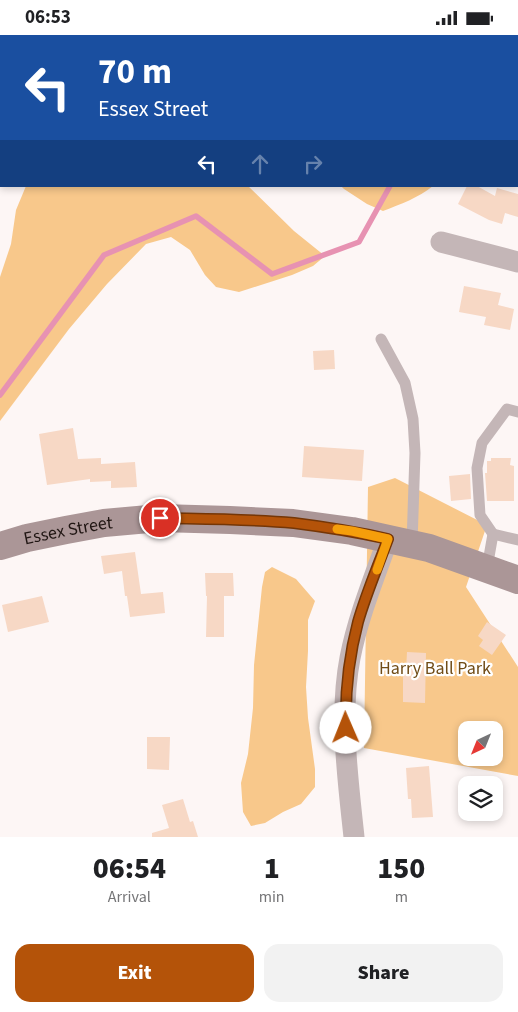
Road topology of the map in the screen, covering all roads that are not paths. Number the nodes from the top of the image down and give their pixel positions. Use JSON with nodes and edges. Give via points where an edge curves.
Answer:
{"nodes":[{"id":1,"x":442,"y":242,"type":"dead end"},
{"id":2,"x":518,"y":262,"type":"edge"},
{"id":3,"x":381,"y":339,"type":"dead end"},
{"id":4,"x":518,"y":412,"type":"edge"},
{"id":5,"x":493,"y":534,"type":"junction"},
{"id":6,"x":518,"y":540,"type":"edge"},
{"id":7,"x":400,"y":541,"type":"junction"},
{"id":8,"x":0,"y":546,"type":"edge"},
{"id":9,"x":487,"y":568,"type":"junction"},
{"id":10,"x":518,"y":579,"type":"edge"},
{"id":11,"x":354,"y":837,"type":"edge"}],
"edges":[{"from":1,"to":2,"type":"street"},
{"from":3,"to":7,"type":"lane","via":[[405,383],[413,419],[416,453]]},
{"from":4,"to":5,"type":"lane","via":[[507,409],[482,443],[477,469],[480,515]]},
{"from":5,"to":6,"type":"lane"},
{"from":5,"to":9,"type":"lane"},
{"from":7,"to":8,"type":"main road","name":"Essex Street","via":[[293,523],[160,518],[104,523]]},
{"from":7,"to":9,"type":"main road","name":"Essex Street"},
{"from":7,"to":11,"type":"street","via":[[359,621],[350,659],[345,700]]},
{"from":9,"to":10,"type":"main road","name":"Essex Street"}]}
